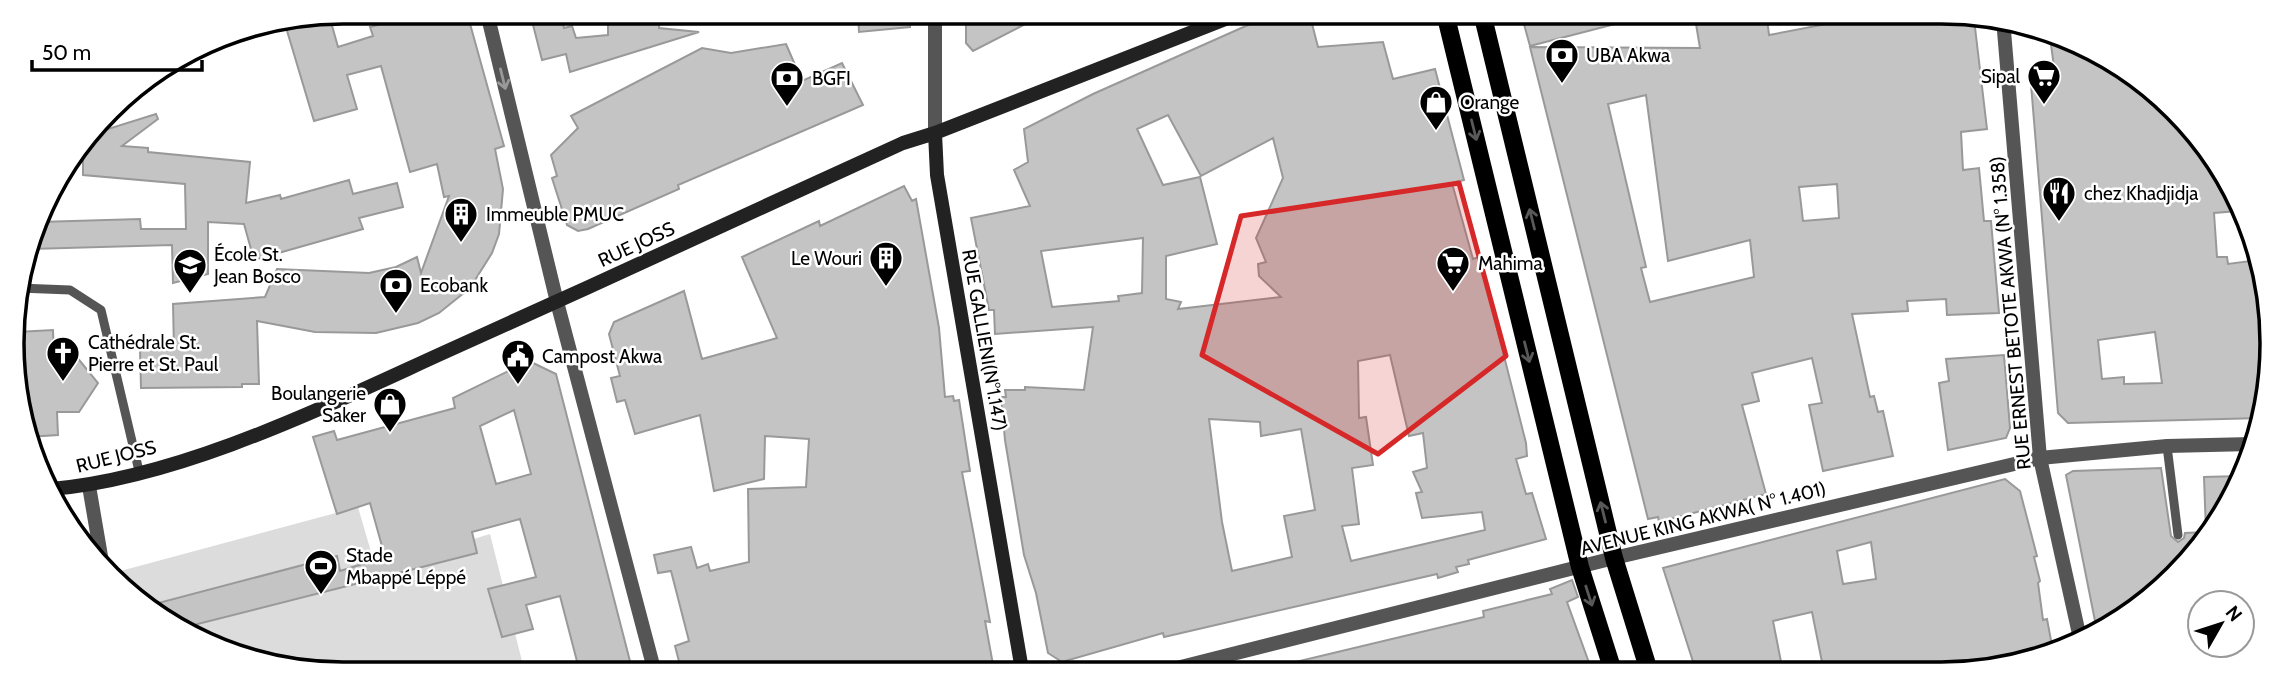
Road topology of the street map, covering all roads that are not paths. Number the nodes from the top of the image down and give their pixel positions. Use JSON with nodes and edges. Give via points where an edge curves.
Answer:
{"nodes":[{"id":1,"x":489,"y":24,"type":"edge"},
{"id":2,"x":935,"y":24,"type":"edge"},
{"id":3,"x":1213,"y":24,"type":"edge"},
{"id":4,"x":1448,"y":24,"type":"edge"},
{"id":5,"x":1485,"y":24,"type":"edge"},
{"id":6,"x":2004,"y":31,"type":"edge"},
{"id":7,"x":934,"y":133,"type":"junction"},
{"id":8,"x":30,"y":288,"type":"edge"},
{"id":9,"x":557,"y":302,"type":"junction"},
{"id":10,"x":2244,"y":444,"type":"edge"},
{"id":11,"x":2167,"y":446,"type":"junction"},
{"id":12,"x":2040,"y":458,"type":"junction"},
{"id":13,"x":139,"y":471,"type":"junction"},
{"id":14,"x":89,"y":486,"type":"junction"},
{"id":15,"x":59,"y":488,"type":"edge"},
{"id":16,"x":2178,"y":535,"type":"dead end"},
{"id":17,"x":100,"y":549,"type":"edge"},
{"id":18,"x":1614,"y":558,"type":"junction"},
{"id":19,"x":1580,"y":567,"type":"junction"},
{"id":20,"x":2078,"y":631,"type":"edge"},
{"id":21,"x":652,"y":662,"type":"edge"},
{"id":22,"x":1021,"y":662,"type":"edge"},
{"id":23,"x":1201,"y":662,"type":"edge"},
{"id":24,"x":1609,"y":662,"type":"edge"},
{"id":25,"x":1646,"y":662,"type":"edge"}],
"edges":[{"from":1,"to":9,"type":"street","one_way":true},
{"from":2,"to":7,"type":"street","name":"RUE GALLIENI(N°1.147)"},
{"from":3,"to":7,"type":"main road","name":"RUE JOSS"},
{"from":4,"to":19,"type":"main road","one_way":true},
{"from":18,"to":5,"type":"main road","one_way":true},
{"from":6,"to":12,"type":"street","name":"RUE ERNEST BETOTE AKWA (N° 1.358)"},
{"from":7,"to":9,"type":"main road","name":"RUE JOSS","via":[[903,143]]},
{"from":7,"to":22,"type":"main road","name":"RUE GALLIENI(N°1.147)","via":[[937,174]]},
{"from":8,"to":13,"type":"lane","via":[[70,290],[101,310]]},
{"from":9,"to":13,"type":"main road","name":"RUE JOSS","via":[[267,429]]},
{"from":9,"to":21,"type":"street"},
{"from":10,"to":11,"type":"street","name":"AVENUE KING AKWA( N° 1.401)"},
{"from":11,"to":12,"type":"street","name":"AVENUE KING AKWA( N° 1.401)"},
{"from":11,"to":16,"type":"lane"},
{"from":12,"to":18,"type":"street","name":"AVENUE KING AKWA( N° 1.401)"},
{"from":12,"to":20,"type":"street","name":"RUE ERNEST BETOTE AKWA (N° 1.358)"},
{"from":13,"to":14,"type":"main road","name":"RUE JOSS"},
{"from":14,"to":15,"type":"main road","name":"RUE JOSS"},
{"from":14,"to":17,"type":"street"},
{"from":18,"to":19,"type":"street","name":"AVENUE KING AKWA( N° 1.401)"},
{"from":18,"to":25,"type":"main road"},
{"from":19,"to":23,"type":"street","name":"AVENUE KING AKWA( N° 1.401)"},
{"from":19,"to":24,"type":"main road","one_way":true}]}
